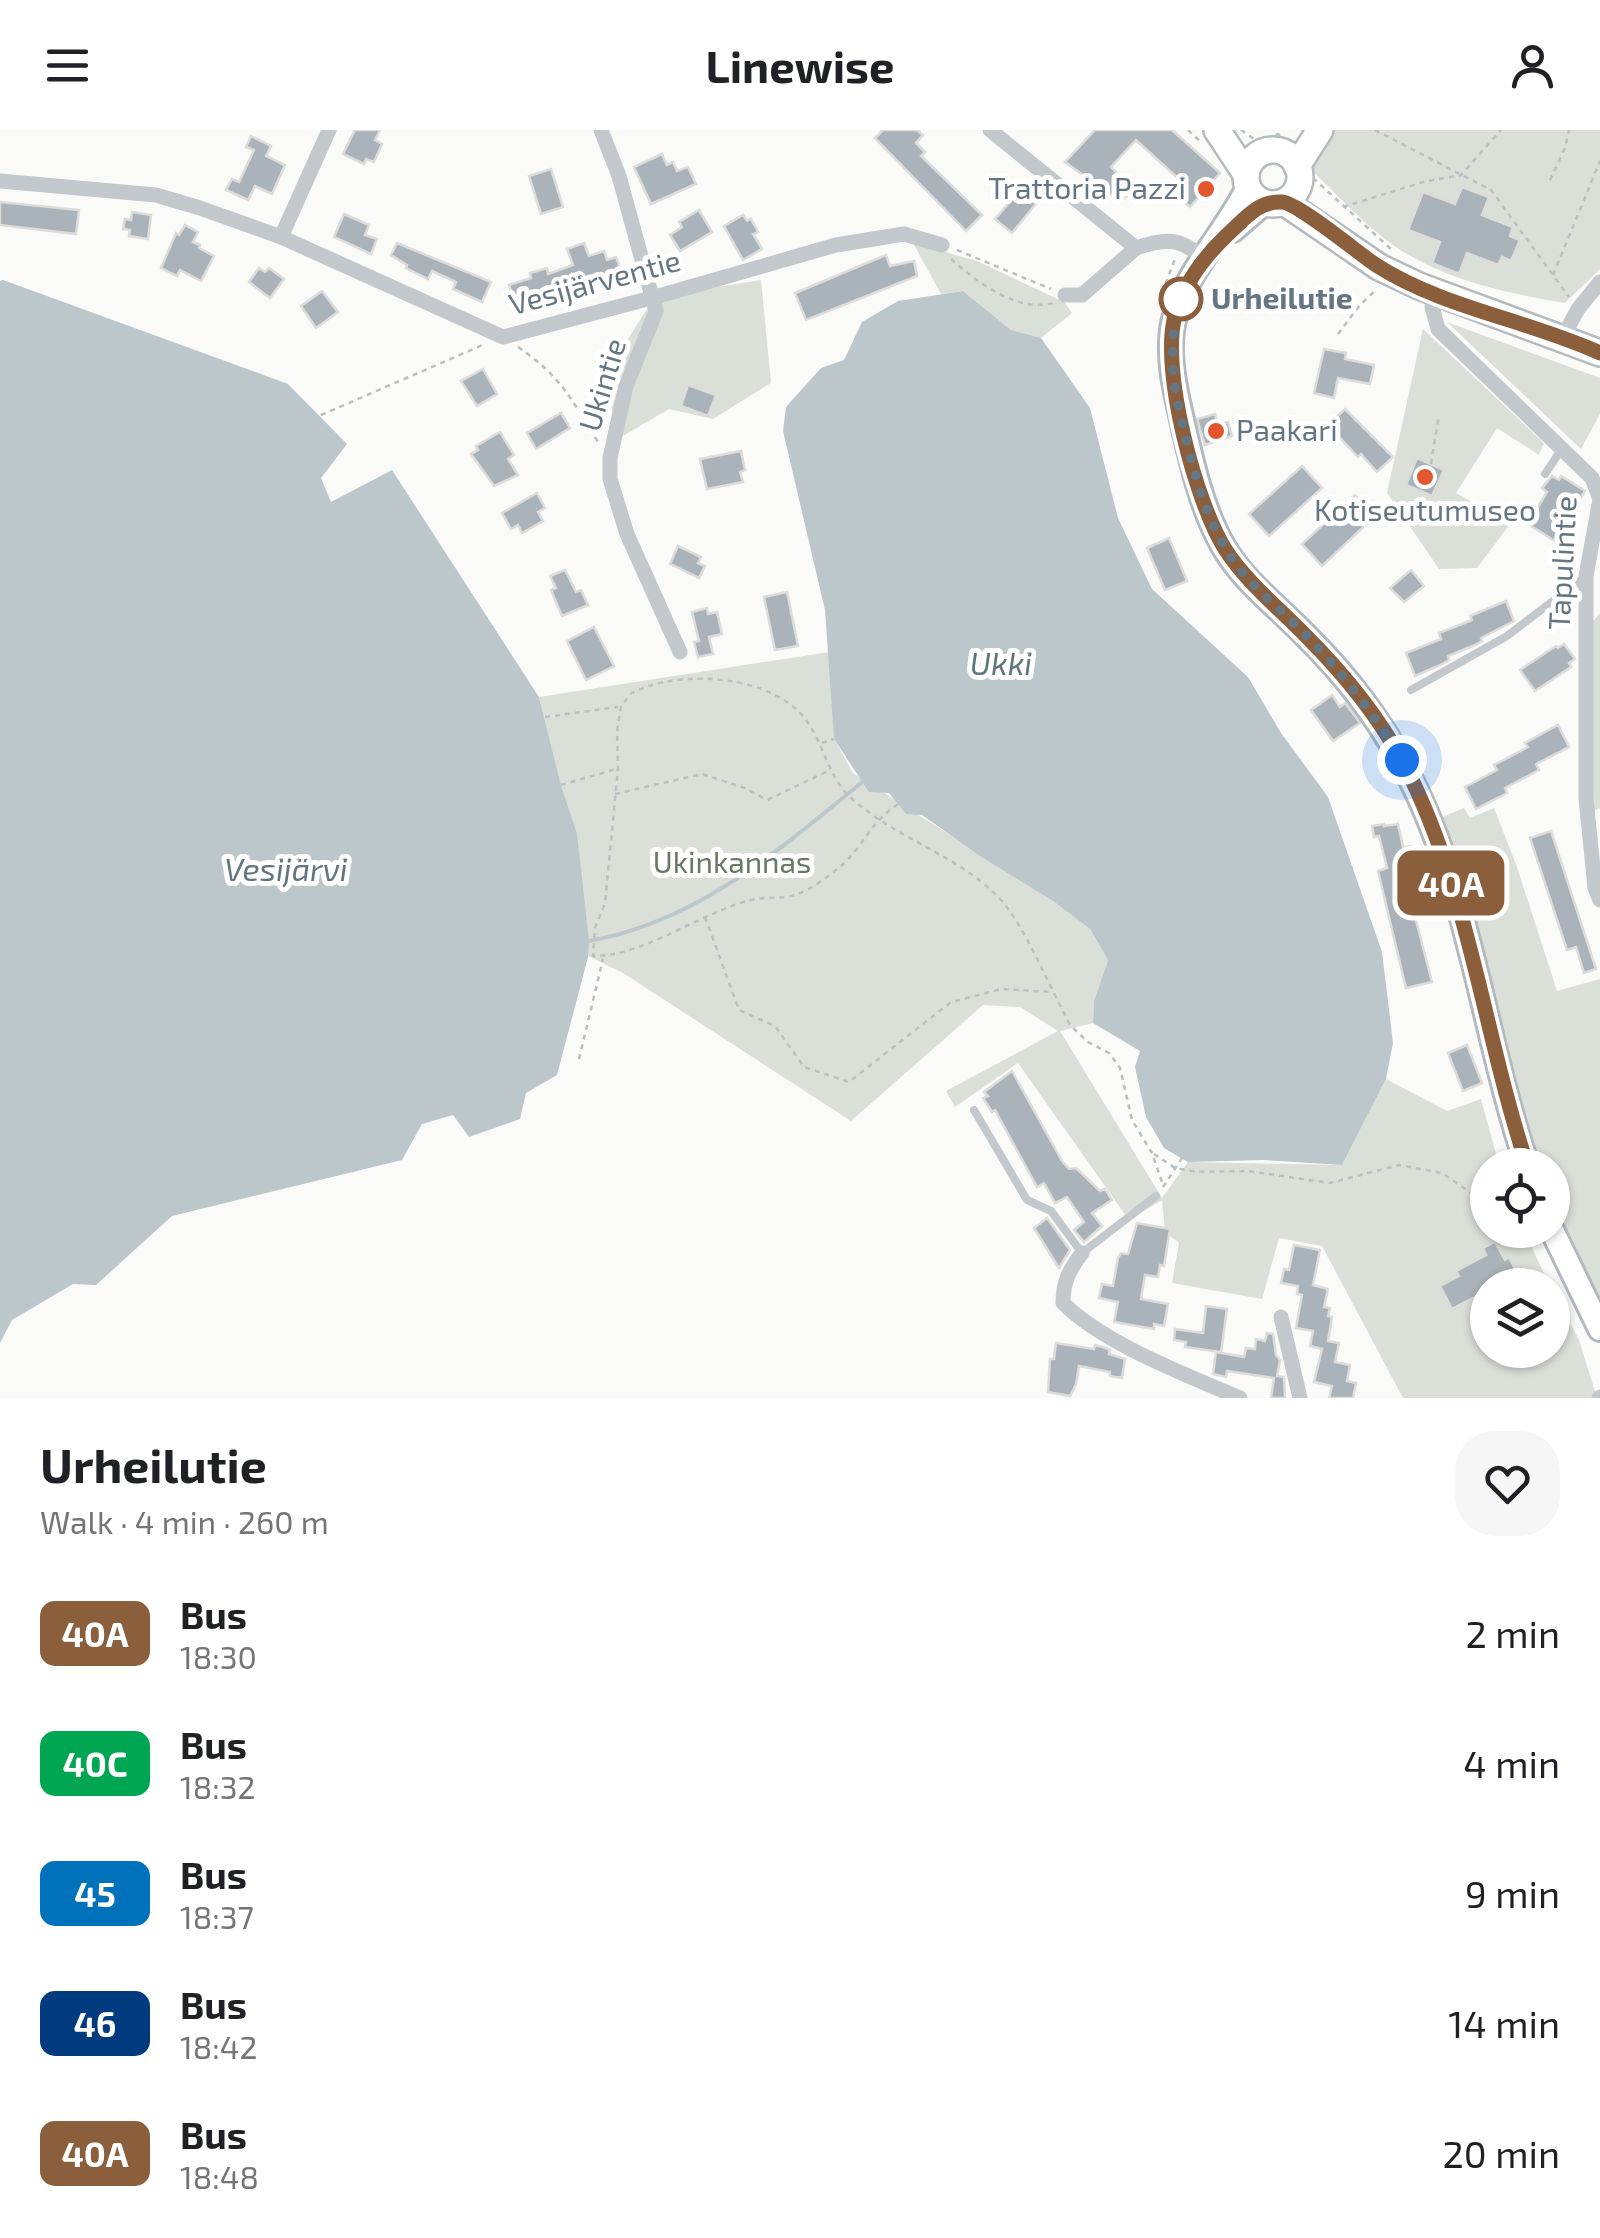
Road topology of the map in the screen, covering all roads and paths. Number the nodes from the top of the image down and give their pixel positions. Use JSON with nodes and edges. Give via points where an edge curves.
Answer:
{"nodes":[{"id":1,"x":329,"y":130,"type":"edge"},
{"id":2,"x":601,"y":130,"type":"edge"},
{"id":3,"x":990,"y":130,"type":"edge"},
{"id":4,"x":1320,"y":130,"type":"edge"},
{"id":5,"x":1374,"y":130,"type":"edge"},
{"id":6,"x":1502,"y":130,"type":"edge"},
{"id":7,"x":1570,"y":130,"type":"edge"},
{"id":8,"x":1227,"y":132,"type":"edge"},
{"id":9,"x":1278,"y":160,"type":"edge"},
{"id":10,"x":1600,"y":161,"type":"edge"},
{"id":11,"x":1461,"y":175,"type":"junction"},
{"id":12,"x":1550,"y":180,"type":"dead end"},
{"id":13,"x":0,"y":181,"type":"edge"},
{"id":14,"x":1341,"y":207,"type":"junction"},
{"id":15,"x":280,"y":237,"type":"junction"},
{"id":16,"x":942,"y":245,"type":"junction"},
{"id":17,"x":1136,"y":248,"type":"junction"},
{"id":18,"x":1206,"y":255,"type":"junction"},
{"id":19,"x":1395,"y":274,"type":"junction"},
{"id":20,"x":1552,"y":276,"type":"junction"},
{"id":21,"x":1600,"y":282,"type":"edge"},
{"id":22,"x":1437,"y":294,"type":"junction"},
{"id":23,"x":1064,"y":295,"type":"junction"},
{"id":24,"x":655,"y":297,"type":"junction"},
{"id":25,"x":1578,"y":309,"type":"junction"},
{"id":26,"x":1338,"y":334,"type":"dead end"},
{"id":27,"x":503,"y":336,"type":"junction"},
{"id":28,"x":1563,"y":337,"type":"junction"},
{"id":29,"x":1600,"y":353,"type":"edge"},
{"id":30,"x":321,"y":415,"type":"dead end"},
{"id":31,"x":1440,"y":415,"type":"dead end"},
{"id":32,"x":1561,"y":450,"type":"junction"},
{"id":33,"x":610,"y":458,"type":"junction"},
{"id":34,"x":1431,"y":464,"type":"dead end"},
{"id":35,"x":1545,"y":474,"type":"dead end"},
{"id":36,"x":1586,"y":576,"type":"junction"},
{"id":37,"x":680,"y":652,"type":"dead end"},
{"id":38,"x":1410,"y":690,"type":"dead end"},
{"id":39,"x":621,"y":707,"type":"junction"},
{"id":40,"x":545,"y":717,"type":"dead end"},
{"id":41,"x":834,"y":739,"type":"dead end"},
{"id":42,"x":821,"y":744,"type":"junction"},
{"id":43,"x":1593,"y":750,"type":"edge"},
{"id":44,"x":618,"y":768,"type":"junction"},
{"id":45,"x":830,"y":769,"type":"junction"},
{"id":46,"x":560,"y":785,"type":"dead end"},
{"id":47,"x":614,"y":794,"type":"junction"},
{"id":48,"x":898,"y":804,"type":"dead end"},
{"id":49,"x":877,"y":818,"type":"junction"},
{"id":50,"x":1600,"y":900,"type":"edge"},
{"id":51,"x":704,"y":915,"type":"junction"},
{"id":52,"x":603,"y":956,"type":"junction"},
{"id":53,"x":1052,"y":992,"type":"junction"},
{"id":54,"x":579,"y":1059,"type":"dead end"},
{"id":55,"x":974,"y":1110,"type":"dead end"},
{"id":56,"x":1523,"y":1148,"type":"edge"},
{"id":57,"x":1152,"y":1153,"type":"junction"},
{"id":58,"x":1182,"y":1158,"type":"dead end"},
{"id":59,"x":1175,"y":1168,"type":"junction"},
{"id":60,"x":1164,"y":1187,"type":"junction"},
{"id":61,"x":1470,"y":1192,"type":"edge"},
{"id":62,"x":1156,"y":1196,"type":"joint"},
{"id":63,"x":1561,"y":1248,"type":"edge"},
{"id":64,"x":1082,"y":1254,"type":"junction"},
{"id":65,"x":1281,"y":1317,"type":"dead end"},
{"id":66,"x":1600,"y":1329,"type":"edge"},
{"id":67,"x":1240,"y":1398,"type":"edge"},
{"id":68,"x":1300,"y":1398,"type":"edge"}],
"edges":[{"from":1,"to":15,"type":"street"},
{"from":2,"to":24,"type":"street"},
{"from":3,"to":17,"type":"street"},
{"from":4,"to":9,"type":"main road"},
{"from":5,"to":11,"type":"path"},
{"from":6,"to":11,"type":"path"},
{"from":7,"to":12,"type":"path"},
{"from":8,"to":9,"type":"main road"},
{"from":8,"to":9,"type":"path"},
{"from":9,"to":14,"type":"path","via":[[1311,156],[1308,172]]},
{"from":9,"to":18,"type":"main road"},
{"from":9,"to":19,"type":"main road","via":[[1379,267]]},
{"from":10,"to":20,"type":"path"},
{"from":11,"to":14,"type":"path"},
{"from":11,"to":20,"type":"path","via":[[1491,190]]},
{"from":13,"to":15,"type":"street","name":"Vesijärventie","via":[[156,195]]},
{"from":14,"to":19,"type":"path"},
{"from":15,"to":27,"type":"street","name":"Vesijärventie"},
{"from":16,"to":23,"type":"path"},
{"from":16,"to":23,"type":"path","via":[[968,273],[1007,297],[1043,306]]},
{"from":16,"to":24,"type":"street","name":"Vesijärventie","via":[[904,234],[836,245]]},
{"from":17,"to":18,"type":"street","via":[[1170,240]]},
{"from":17,"to":23,"type":"street","via":[[1082,295]]},
{"from":18,"to":56,"type":"main road","via":[[1182,297],[1171,335],[1174,386],[1209,514],[1246,576],[1307,636],[1381,726],[1417,792],[1460,910]]},
{"from":19,"to":22,"type":"main road"},
{"from":19,"to":26,"type":"path"},
{"from":20,"to":25,"type":"path"},
{"from":21,"to":25,"type":"street"},
{"from":22,"to":28,"type":"main road"},
{"from":22,"to":32,"type":"street","name":"Tapulintie","via":[[1432,307],[1438,329]]},
{"from":24,"to":27,"type":"street","name":"Vesijärventie"},
{"from":24,"to":33,"type":"street","name":"Ukintie"},
{"from":25,"to":28,"type":"street"},
{"from":27,"to":30,"type":"path"},
{"from":27,"to":33,"type":"path","via":[[570,393]]},
{"from":28,"to":29,"type":"main road"},
{"from":31,"to":34,"type":"path"},
{"from":32,"to":35,"type":"lane"},
{"from":32,"to":36,"type":"street","name":"Tapulintie","via":[[1592,478],[1600,498]]},
{"from":33,"to":37,"type":"street","name":"Ukintie","via":[[614,498]]},
{"from":36,"to":38,"type":"lane","via":[[1506,636]]},
{"from":36,"to":43,"type":"street","name":"Tapulintie"},
{"from":39,"to":40,"type":"path"},
{"from":39,"to":42,"type":"path","via":[[638,690],[688,679],[742,684],[784,698]]},
{"from":39,"to":44,"type":"path"},
{"from":41,"to":42,"type":"path"},
{"from":42,"to":45,"type":"path"},
{"from":43,"to":50,"type":"street","name":"Tapulintie","via":[[1586,798]]},
{"from":44,"to":46,"type":"path"},
{"from":44,"to":47,"type":"path"},
{"from":45,"to":47,"type":"path","via":[[767,800],[702,774]]},
{"from":45,"to":49,"type":"path","via":[[841,788]]},
{"from":47,"to":52,"type":"path","via":[[605,903],[592,941],[592,956]]},
{"from":48,"to":49,"type":"path"},
{"from":49,"to":51,"type":"path","via":[[863,845],[796,895]]},
{"from":49,"to":53,"type":"path","via":[[1003,901]]},
{"from":51,"to":52,"type":"path"},
{"from":51,"to":53,"type":"path","via":[[738,1010],[774,1026],[804,1067],[849,1082],[951,1002],[1002,989]]},
{"from":52,"to":54,"type":"path"},
{"from":53,"to":57,"type":"path","via":[[1071,1026],[1120,1068],[1132,1120]]},
{"from":55,"to":64,"type":"lane","via":[[1027,1200],[1051,1211]]},
{"from":57,"to":59,"type":"path"},
{"from":57,"to":60,"type":"path"},
{"from":58,"to":59,"type":"path"},
{"from":59,"to":60,"type":"path"},
{"from":59,"to":61,"type":"path","via":[[1330,1182],[1398,1165],[1442,1173]]},
{"from":60,"to":62,"type":"path"},
{"from":62,"to":64,"type":"lane"},
{"from":63,"to":66,"type":"main road"},
{"from":64,"to":67,"type":"street","via":[[1063,1287],[1063,1303],[1079,1319]]},
{"from":65,"to":68,"type":"street"}]}
